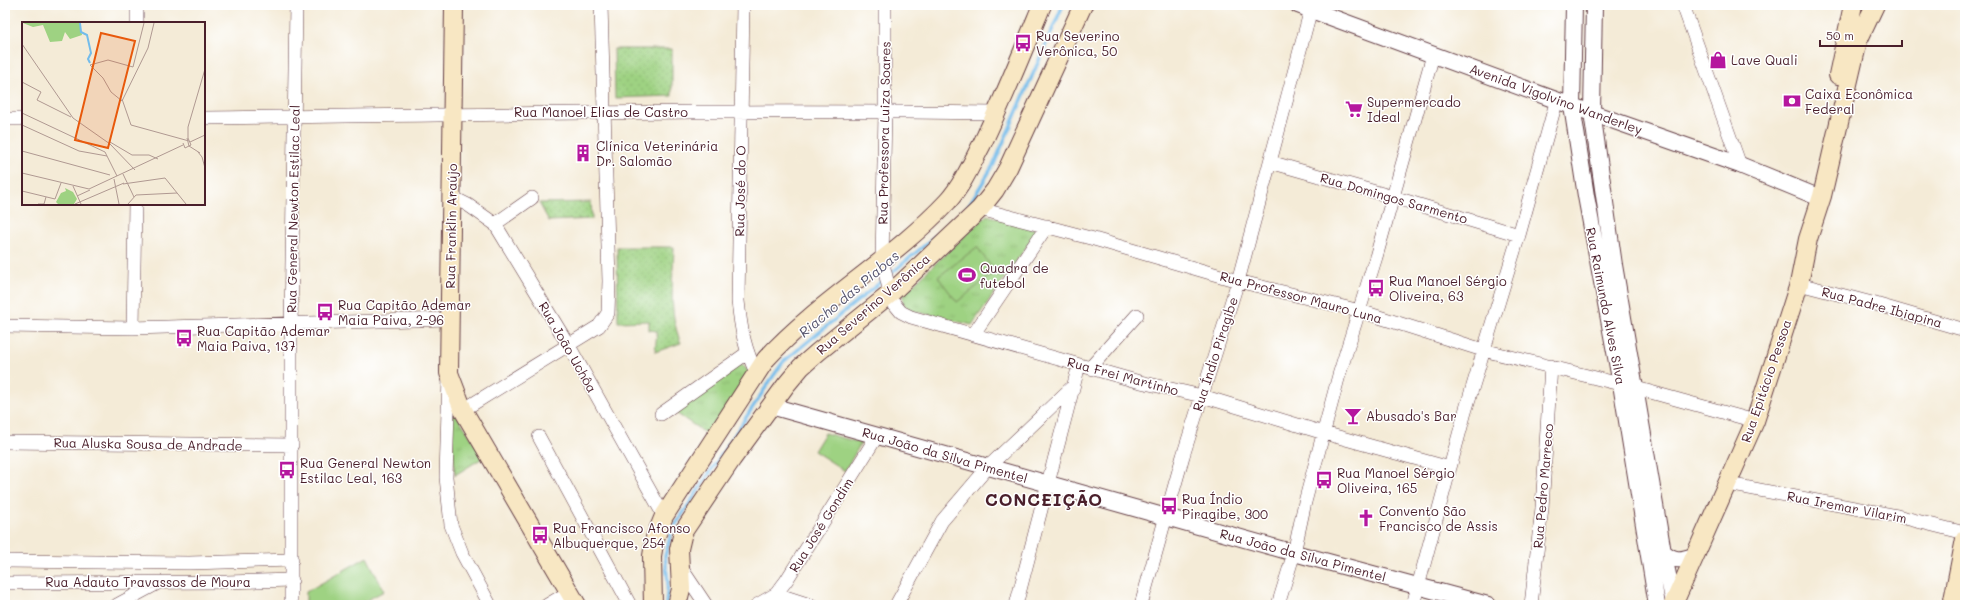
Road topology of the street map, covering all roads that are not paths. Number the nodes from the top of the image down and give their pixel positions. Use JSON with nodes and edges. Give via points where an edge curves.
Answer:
{"nodes":[{"id":1,"x":137,"y":5,"type":"edge"},
{"id":2,"x":296,"y":5,"type":"edge"},
{"id":3,"x":454,"y":5,"type":"edge"},
{"id":4,"x":601,"y":5,"type":"edge"},
{"id":5,"x":743,"y":5,"type":"edge"},
{"id":6,"x":885,"y":5,"type":"edge"},
{"id":7,"x":1042,"y":5,"type":"edge"},
{"id":8,"x":1083,"y":5,"type":"edge"},
{"id":9,"x":1574,"y":5,"type":"edge"},
{"id":10,"x":1594,"y":5,"type":"edge"},
{"id":11,"x":1683,"y":5,"type":"edge"},
{"id":12,"x":1852,"y":5,"type":"edge"},
{"id":13,"x":1304,"y":7,"type":"edge"},
{"id":14,"x":1868,"y":7,"type":"edge"},
{"id":15,"x":137,"y":22,"type":"edge"},
{"id":16,"x":1433,"y":55,"type":"junction"},
{"id":17,"x":1564,"y":102,"type":"junction"},
{"id":18,"x":742,"y":111,"type":"junction"},
{"id":19,"x":604,"y":112,"type":"junction"},
{"id":20,"x":1592,"y":112,"type":"junction"},
{"id":21,"x":453,"y":113,"type":"junction"},
{"id":22,"x":886,"y":113,"type":"junction"},
{"id":23,"x":997,"y":113,"type":"junction"},
{"id":24,"x":295,"y":117,"type":"junction"},
{"id":25,"x":205,"y":118,"type":"edge"},
{"id":26,"x":5,"y":119,"type":"edge"},
{"id":27,"x":22,"y":119,"type":"edge"},
{"id":28,"x":1270,"y":162,"type":"junction"},
{"id":29,"x":1740,"y":165,"type":"junction"},
{"id":30,"x":1603,"y":192,"type":"junction"},
{"id":31,"x":1817,"y":195,"type":"junction"},
{"id":32,"x":452,"y":196,"type":"junction"},
{"id":33,"x":1586,"y":196,"type":"junction"},
{"id":34,"x":1393,"y":197,"type":"junction"},
{"id":35,"x":532,"y":198,"type":"dead end"},
{"id":36,"x":135,"y":205,"type":"edge"},
{"id":37,"x":980,"y":209,"type":"junction"},
{"id":38,"x":495,"y":224,"type":"junction"},
{"id":39,"x":1047,"y":226,"type":"junction"},
{"id":40,"x":1519,"y":235,"type":"junction"},
{"id":41,"x":882,"y":260,"type":"junction"},
{"id":42,"x":1606,"y":266,"type":"junction"},
{"id":43,"x":1238,"y":281,"type":"junction"},
{"id":44,"x":1799,"y":284,"type":"junction"},
{"id":45,"x":890,"y":294,"type":"junction"},
{"id":46,"x":1360,"y":311,"type":"junction"},
{"id":47,"x":1137,"y":315,"type":"dead end"},
{"id":48,"x":448,"y":319,"type":"junction"},
{"id":49,"x":291,"y":325,"type":"junction"},
{"id":50,"x":5,"y":326,"type":"edge"},
{"id":51,"x":133,"y":328,"type":"junction"},
{"id":52,"x":1965,"y":330,"type":"edge"},
{"id":53,"x":973,"y":335,"type":"junction"},
{"id":54,"x":569,"y":346,"type":"junction"},
{"id":55,"x":1483,"y":350,"type":"junction"},
{"id":56,"x":746,"y":353,"type":"junction"},
{"id":57,"x":1085,"y":366,"type":"junction"},
{"id":58,"x":1551,"y":366,"type":"junction"},
{"id":59,"x":449,"y":373,"type":"junction"},
{"id":60,"x":756,"y":374,"type":"junction"},
{"id":61,"x":1629,"y":386,"type":"junction"},
{"id":62,"x":1071,"y":388,"type":"junction"},
{"id":63,"x":1202,"y":396,"type":"junction"},
{"id":64,"x":771,"y":406,"type":"junction"},
{"id":65,"x":463,"y":410,"type":"junction"},
{"id":66,"x":661,"y":414,"type":"dead end"},
{"id":67,"x":1755,"y":421,"type":"junction"},
{"id":68,"x":1324,"y":433,"type":"junction"},
{"id":69,"x":877,"y":436,"type":"junction"},
{"id":70,"x":540,"y":437,"type":"dead end"},
{"id":71,"x":5,"y":442,"type":"edge"},
{"id":72,"x":292,"y":445,"type":"junction"},
{"id":73,"x":988,"y":467,"type":"junction"},
{"id":74,"x":1450,"y":468,"type":"junction"},
{"id":75,"x":1047,"y":484,"type":"junction"},
{"id":76,"x":1728,"y":484,"type":"junction"},
{"id":77,"x":664,"y":516,"type":"junction"},
{"id":78,"x":1166,"y":516,"type":"junction"},
{"id":79,"x":1965,"y":533,"type":"edge"},
{"id":80,"x":1965,"y":539,"type":"edge"},
{"id":81,"x":1663,"y":552,"type":"junction"},
{"id":82,"x":1294,"y":553,"type":"junction"},
{"id":83,"x":1693,"y":556,"type":"junction"},
{"id":84,"x":292,"y":560,"type":"junction"},
{"id":85,"x":5,"y":561,"type":"edge"},
{"id":86,"x":679,"y":564,"type":"junction"},
{"id":87,"x":292,"y":580,"type":"junction"},
{"id":88,"x":5,"y":582,"type":"edge"},
{"id":89,"x":158,"y":583,"type":"junction"},
{"id":90,"x":1419,"y":586,"type":"junction"},
{"id":91,"x":776,"y":594,"type":"junction"},
{"id":92,"x":573,"y":598,"type":"edge"},
{"id":93,"x":1669,"y":604,"type":"edge"},
{"id":94,"x":117,"y":605,"type":"edge"},
{"id":95,"x":291,"y":605,"type":"edge"},
{"id":96,"x":490,"y":605,"type":"edge"},
{"id":97,"x":547,"y":605,"type":"edge"},
{"id":98,"x":630,"y":605,"type":"edge"},
{"id":99,"x":653,"y":605,"type":"edge"},
{"id":100,"x":677,"y":605,"type":"edge"},
{"id":101,"x":706,"y":605,"type":"edge"},
{"id":102,"x":757,"y":605,"type":"edge"},
{"id":103,"x":810,"y":605,"type":"edge"},
{"id":104,"x":896,"y":605,"type":"edge"},
{"id":105,"x":1016,"y":605,"type":"edge"},
{"id":106,"x":1142,"y":605,"type":"edge"},
{"id":107,"x":1278,"y":605,"type":"edge"},
{"id":108,"x":1413,"y":605,"type":"edge"},
{"id":109,"x":1488,"y":605,"type":"edge"},
{"id":110,"x":1532,"y":605,"type":"edge"},
{"id":111,"x":1952,"y":605,"type":"edge"}],
"edges":[{"from":1,"to":15,"type":"street"},
{"from":2,"to":24,"type":"street","name":"Rua General Newton Estilac Leal"},
{"from":3,"to":21,"type":"main road","name":"Rua Franklin Araújo"},
{"from":4,"to":19,"type":"street"},
{"from":5,"to":18,"type":"street","name":"Rua José do O"},
{"from":6,"to":22,"type":"street","name":"Rua Professora Luiza Soares"},
{"from":7,"to":23,"type":"main road","name":"Rua Severino Verônica"},
{"from":8,"to":37,"type":"main road","name":"Rua Severino Verônica","via":[[1008,168]]},
{"from":9,"to":17,"type":"street","name":"Rua Raimundo Alves Silva"},
{"from":10,"to":20,"type":"street","name":"Rua Raimundo Alves Silva"},
{"from":11,"to":29,"type":"street"},
{"from":12,"to":31,"type":"main road"},
{"from":13,"to":16,"type":"street","name":"Avenida Vigolvino Wanderley"},
{"from":13,"to":28,"type":"street","name":"Rua Índio Piragibe"},
{"from":14,"to":31,"type":"main road"},
{"from":16,"to":17,"type":"street","name":"Avenida Vigolvino Wanderley"},
{"from":16,"to":34,"type":"street"},
{"from":17,"to":20,"type":"street","name":"Avenida Vigolvino Wanderley"},
{"from":17,"to":33,"type":"street","name":"Rua Raimundo Alves Silva"},
{"from":17,"to":40,"type":"street"},
{"from":18,"to":19,"type":"street","name":"Rua Manoel Elias de Castro"},
{"from":18,"to":22,"type":"street","name":"Rua Manoel Elias de Castro"},
{"from":18,"to":56,"type":"street","name":"Rua José do O","via":[[738,301]]},
{"from":19,"to":21,"type":"street","name":"Rua Manoel Elias de Castro"},
{"from":19,"to":54,"type":"street","via":[[608,313],[600,326]]},
{"from":20,"to":29,"type":"street","name":"Avenida Vigolvino Wanderley"},
{"from":20,"to":30,"type":"street","name":"Rua Raimundo Alves Silva"},
{"from":21,"to":24,"type":"street","name":"Rua Manoel Elias de Castro"},
{"from":21,"to":32,"type":"main road","name":"Rua Franklin Araújo"},
{"from":22,"to":23,"type":"street","name":"Rua Manoel Elias de Castro"},
{"from":22,"to":41,"type":"street","name":"Rua Professora Luiza Soares"},
{"from":23,"to":41,"type":"main road","name":"Rua Severino Verônica","via":[[964,179],[949,200]]},
{"from":24,"to":25,"type":"street","name":"Rua Manoel Elias de Castro"},
{"from":24,"to":49,"type":"street","name":"Rua General Newton Estilac Leal"},
{"from":26,"to":27,"type":"street"},
{"from":28,"to":34,"type":"street","name":"Rua Domingos Sarmento"},
{"from":28,"to":43,"type":"street","name":"Rua Índio Piragibe"},
{"from":29,"to":31,"type":"street","name":"Avenida Vigolvino Wanderley"},
{"from":30,"to":33,"type":"street"},
{"from":30,"to":42,"type":"street","name":"Rua Raimundo Alves Silva"},
{"from":31,"to":44,"type":"main road","name":"Rua Epitácio Pessoa"},
{"from":32,"to":38,"type":"street","name":"Rua João Uchôa"},
{"from":32,"to":48,"type":"main road","name":"Rua Franklin Araújo"},
{"from":33,"to":42,"type":"street","name":"Rua Raimundo Alves Silva"},
{"from":34,"to":40,"type":"street","name":"Rua Domingos Sarmento"},
{"from":34,"to":46,"type":"street"},
{"from":35,"to":38,"type":"street"},
{"from":36,"to":51,"type":"street"},
{"from":37,"to":39,"type":"street","name":"Rua Professor Mauro Luna"},
{"from":37,"to":45,"type":"main road","name":"Rua Severino Verônica"},
{"from":38,"to":54,"type":"street","name":"Rua João Uchôa"},
{"from":39,"to":43,"type":"street","name":"Rua Professor Mauro Luna"},
{"from":39,"to":53,"type":"street"},
{"from":40,"to":55,"type":"street"},
{"from":41,"to":45,"type":"street","name":"Rua Professora Luiza Soares"},
{"from":41,"to":60,"type":"main road","name":"Rua Severino Verônica","via":[[786,337]]},
{"from":42,"to":61,"type":"street","name":"Rua Raimundo Alves Silva"},
{"from":43,"to":46,"type":"street","name":"Rua Professor Mauro Luna"},
{"from":43,"to":63,"type":"street","name":"Rua Índio Piragibe"},
{"from":44,"to":52,"type":"street","name":"Rua Padre Ibiapina"},
{"from":44,"to":67,"type":"main road","name":"Rua Epitácio Pessoa"},
{"from":45,"to":53,"type":"street","name":"Rua Frei Martinho","via":[[896,308],[911,317]]},
{"from":45,"to":64,"type":"main road","name":"Rua Severino Verônica","via":[[801,367]]},
{"from":46,"to":55,"type":"street","name":"Rua Professor Mauro Luna"},
{"from":46,"to":68,"type":"street","via":[[1339,375]]},
{"from":47,"to":57,"type":"street"},
{"from":48,"to":49,"type":"street"},
{"from":48,"to":59,"type":"main road","name":"Rua Franklin Araújo"},
{"from":49,"to":51,"type":"street"},
{"from":49,"to":72,"type":"street","name":"Rua General Newton Estilac Leal"},
{"from":50,"to":51,"type":"street"},
{"from":53,"to":57,"type":"street","name":"Rua Frei Martinho"},
{"from":54,"to":65,"type":"street"},
{"from":54,"to":77,"type":"street","name":"Rua João Uchôa"},
{"from":55,"to":58,"type":"street","name":"Rua Professor Mauro Luna"},
{"from":55,"to":74,"type":"street"},
{"from":56,"to":60,"type":"street","name":"Rua José do O"},
{"from":56,"to":66,"type":"street"},
{"from":57,"to":62,"type":"street"},
{"from":57,"to":63,"type":"street","name":"Rua Frei Martinho"},
{"from":58,"to":61,"type":"street","name":"Rua Professor Mauro Luna"},
{"from":58,"to":110,"type":"street","name":"Rua Pedro Marreco","via":[[1542,508]]},
{"from":59,"to":65,"type":"main road"},
{"from":59,"to":96,"type":"street","name":"Rua Franklin Araújo","via":[[446,477],[452,525],[462,553]]},
{"from":60,"to":77,"type":"main road","name":"Rua Severino Verônica"},
{"from":61,"to":67,"type":"street","name":"Rua Professor Mauro Luna"},
{"from":61,"to":81,"type":"street","name":"Rua Raimundo Alves Silva"},
{"from":61,"to":93,"type":"street","name":"Rua Raimundo Alves Silva"},
{"from":62,"to":73,"type":"street"},
{"from":62,"to":75,"type":"street"},
{"from":63,"to":68,"type":"street","name":"Rua Frei Martinho"},
{"from":63,"to":78,"type":"street","name":"Rua Índio Piragibe"},
{"from":64,"to":69,"type":"street","name":"Rua João da Silva Pimentel"},
{"from":64,"to":86,"type":"main road","name":"Rua Severino Verônica","via":[[728,463],[683,532]]},
{"from":65,"to":92,"type":"main road"},
{"from":67,"to":76,"type":"main road","name":"Rua Epitácio Pessoa"},
{"from":68,"to":74,"type":"street","name":"Rua Frei Martinho"},
{"from":68,"to":82,"type":"street"},
{"from":69,"to":73,"type":"street","name":"Rua João da Silva Pimentel"},
{"from":69,"to":91,"type":"street","name":"Rua José Gondim"},
{"from":70,"to":98,"type":"street"},
{"from":71,"to":72,"type":"street","name":"Rua Aluska Sousa de Andrade"},
{"from":72,"to":84,"type":"street","name":"Rua General Newton Estilac Leal"},
{"from":73,"to":75,"type":"street","name":"Rua João da Silva Pimentel"},
{"from":73,"to":104,"type":"street","via":[[942,521]]},
{"from":74,"to":90,"type":"street"},
{"from":75,"to":78,"type":"street","name":"Rua João da Silva Pimentel"},
{"from":75,"to":105,"type":"street"},
{"from":76,"to":79,"type":"street","name":"Rua Iremar Vilarim","via":[[1897,516]]},
{"from":76,"to":83,"type":"main road","name":"Rua Epitácio Pessoa"},
{"from":77,"to":99,"type":"main road","name":"Rua Severino Verônica","via":[[655,538],[652,556]]},
{"from":78,"to":82,"type":"street","name":"Rua João da Silva Pimentel"},
{"from":78,"to":106,"type":"street","name":"Rua Índio Piragibe"},
{"from":80,"to":111,"type":"main road"},
{"from":81,"to":83,"type":"street","via":[[1674,560]]},
{"from":81,"to":93,"type":"street","name":"Rua Raimundo Alves Silva"},
{"from":82,"to":90,"type":"street","name":"Rua João da Silva Pimentel"},
{"from":82,"to":107,"type":"street"},
{"from":83,"to":93,"type":"main road","name":"Rua Epitácio Pessoa"},
{"from":84,"to":85,"type":"street","name":"Rua Adauto Travassos de Moura","via":[[189,563]]},
{"from":84,"to":87,"type":"street","name":"Rua General Newton Estilac Leal"},
{"from":86,"to":100,"type":"main road","name":"Rua Severino Verônica","via":[[681,589]]},
{"from":86,"to":101,"type":"street"},
{"from":87,"to":89,"type":"street","name":"Rua Adauto Travassos de Moura"},
{"from":87,"to":95,"type":"street","name":"Rua General Newton Estilac Leal"},
{"from":88,"to":89,"type":"street","name":"Rua Adauto Travassos de Moura"},
{"from":89,"to":94,"type":"street"},
{"from":90,"to":108,"type":"street"},
{"from":90,"to":109,"type":"street","name":"Rua João da Silva Pimentel"},
{"from":91,"to":102,"type":"street","name":"Rua José Gondim"},
{"from":91,"to":103,"type":"street"},
{"from":92,"to":97,"type":"street"}]}
